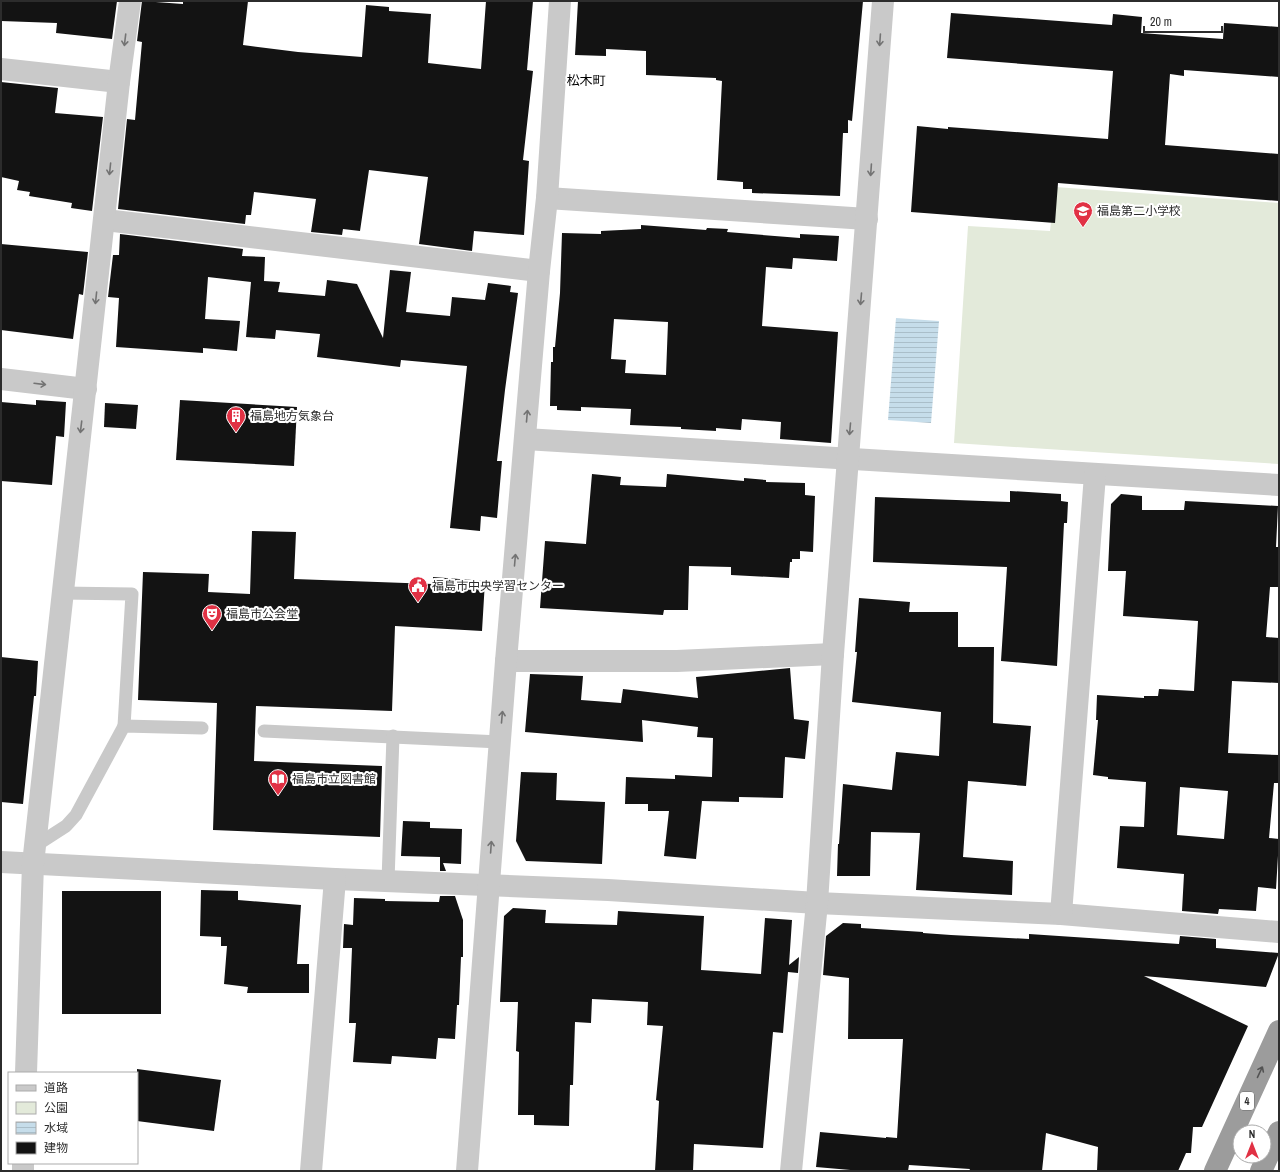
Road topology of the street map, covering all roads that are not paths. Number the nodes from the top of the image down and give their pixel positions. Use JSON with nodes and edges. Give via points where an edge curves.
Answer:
{"nodes":[{"id":1,"x":130,"y":1,"type":"edge"},
{"id":2,"x":560,"y":1,"type":"edge"},
{"id":3,"x":883,"y":1,"type":"edge"},
{"id":4,"x":1,"y":69,"type":"edge"},
{"id":5,"x":119,"y":82,"type":"junction"},
{"id":6,"x":547,"y":198,"type":"junction"},
{"id":7,"x":867,"y":219,"type":"junction"},
{"id":8,"x":105,"y":220,"type":"junction"},
{"id":9,"x":539,"y":271,"type":"junction"},
{"id":10,"x":1,"y":379,"type":"edge"},
{"id":11,"x":86,"y":389,"type":"junction"},
{"id":12,"x":525,"y":439,"type":"junction"},
{"id":13,"x":848,"y":458,"type":"junction"},
{"id":14,"x":1095,"y":474,"type":"junction"},
{"id":15,"x":1279,"y":485,"type":"edge"},
{"id":16,"x":62,"y":593,"type":"junction"},
{"id":17,"x":833,"y":654,"type":"junction"},
{"id":18,"x":506,"y":661,"type":"junction"},
{"id":19,"x":124,"y":726,"type":"junction"},
{"id":20,"x":202,"y":728,"type":"dead end"},
{"id":21,"x":264,"y":730,"type":"dead end"},
{"id":22,"x":394,"y":736,"type":"junction"},
{"id":23,"x":500,"y":742,"type":"junction"},
{"id":24,"x":34,"y":855,"type":"junction"},
{"id":25,"x":1,"y":862,"type":"edge"},
{"id":26,"x":335,"y":879,"type":"junction"},
{"id":27,"x":388,"y":881,"type":"junction"},
{"id":28,"x":488,"y":886,"type":"junction"},
{"id":29,"x":817,"y":903,"type":"junction"},
{"id":30,"x":1061,"y":914,"type":"junction"},
{"id":31,"x":1279,"y":932,"type":"edge"},
{"id":32,"x":1279,"y":1031,"type":"edge"},
{"id":33,"x":26,"y":1072,"type":"edge"},
{"id":34,"x":1279,"y":1132,"type":"edge"},
{"id":35,"x":311,"y":1171,"type":"edge"},
{"id":36,"x":467,"y":1171,"type":"edge"},
{"id":37,"x":791,"y":1171,"type":"edge"},
{"id":38,"x":1215,"y":1171,"type":"edge"},
{"id":39,"x":1261,"y":1171,"type":"edge"}],
"edges":[{"from":1,"to":5,"type":"street","one_way":true},
{"from":2,"to":6,"type":"street"},
{"from":3,"to":7,"type":"street","one_way":true},
{"from":4,"to":5,"type":"street"},
{"from":5,"to":8,"type":"street","one_way":true},
{"from":6,"to":7,"type":"street"},
{"from":6,"to":9,"type":"street"},
{"from":7,"to":13,"type":"street","one_way":true},
{"from":8,"to":9,"type":"street"},
{"from":8,"to":11,"type":"street","one_way":true},
{"from":12,"to":9,"type":"street","one_way":true},
{"from":10,"to":11,"type":"street","one_way":true},
{"from":11,"to":16,"type":"street","one_way":true},
{"from":12,"to":13,"type":"street"},
{"from":18,"to":12,"type":"street","one_way":true},
{"from":13,"to":14,"type":"street"},
{"from":13,"to":17,"type":"street"},
{"from":14,"to":15,"type":"street"},
{"from":14,"to":30,"type":"street"},
{"from":16,"to":19,"type":"lane","via":[[132,594]]},
{"from":16,"to":24,"type":"street"},
{"from":17,"to":18,"type":"street","via":[[677,661]]},
{"from":17,"to":29,"type":"street"},
{"from":23,"to":18,"type":"street","one_way":true},
{"from":19,"to":20,"type":"lane"},
{"from":19,"to":24,"type":"lane","via":[[76,815]]},
{"from":21,"to":22,"type":"lane"},
{"from":22,"to":23,"type":"lane"},
{"from":22,"to":27,"type":"lane"},
{"from":28,"to":23,"type":"street","one_way":true},
{"from":24,"to":25,"type":"street"},
{"from":24,"to":26,"type":"street"},
{"from":24,"to":33,"type":"street"},
{"from":26,"to":27,"type":"street"},
{"from":26,"to":35,"type":"street"},
{"from":27,"to":28,"type":"street"},
{"from":28,"to":29,"type":"street","via":[[608,890]]},
{"from":28,"to":36,"type":"street"},
{"from":29,"to":30,"type":"street"},
{"from":29,"to":37,"type":"street"},
{"from":30,"to":31,"type":"street"},
{"from":38,"to":32,"type":"highway","number":"4","one_way":true},
{"from":34,"to":39,"type":"highway"}]}
